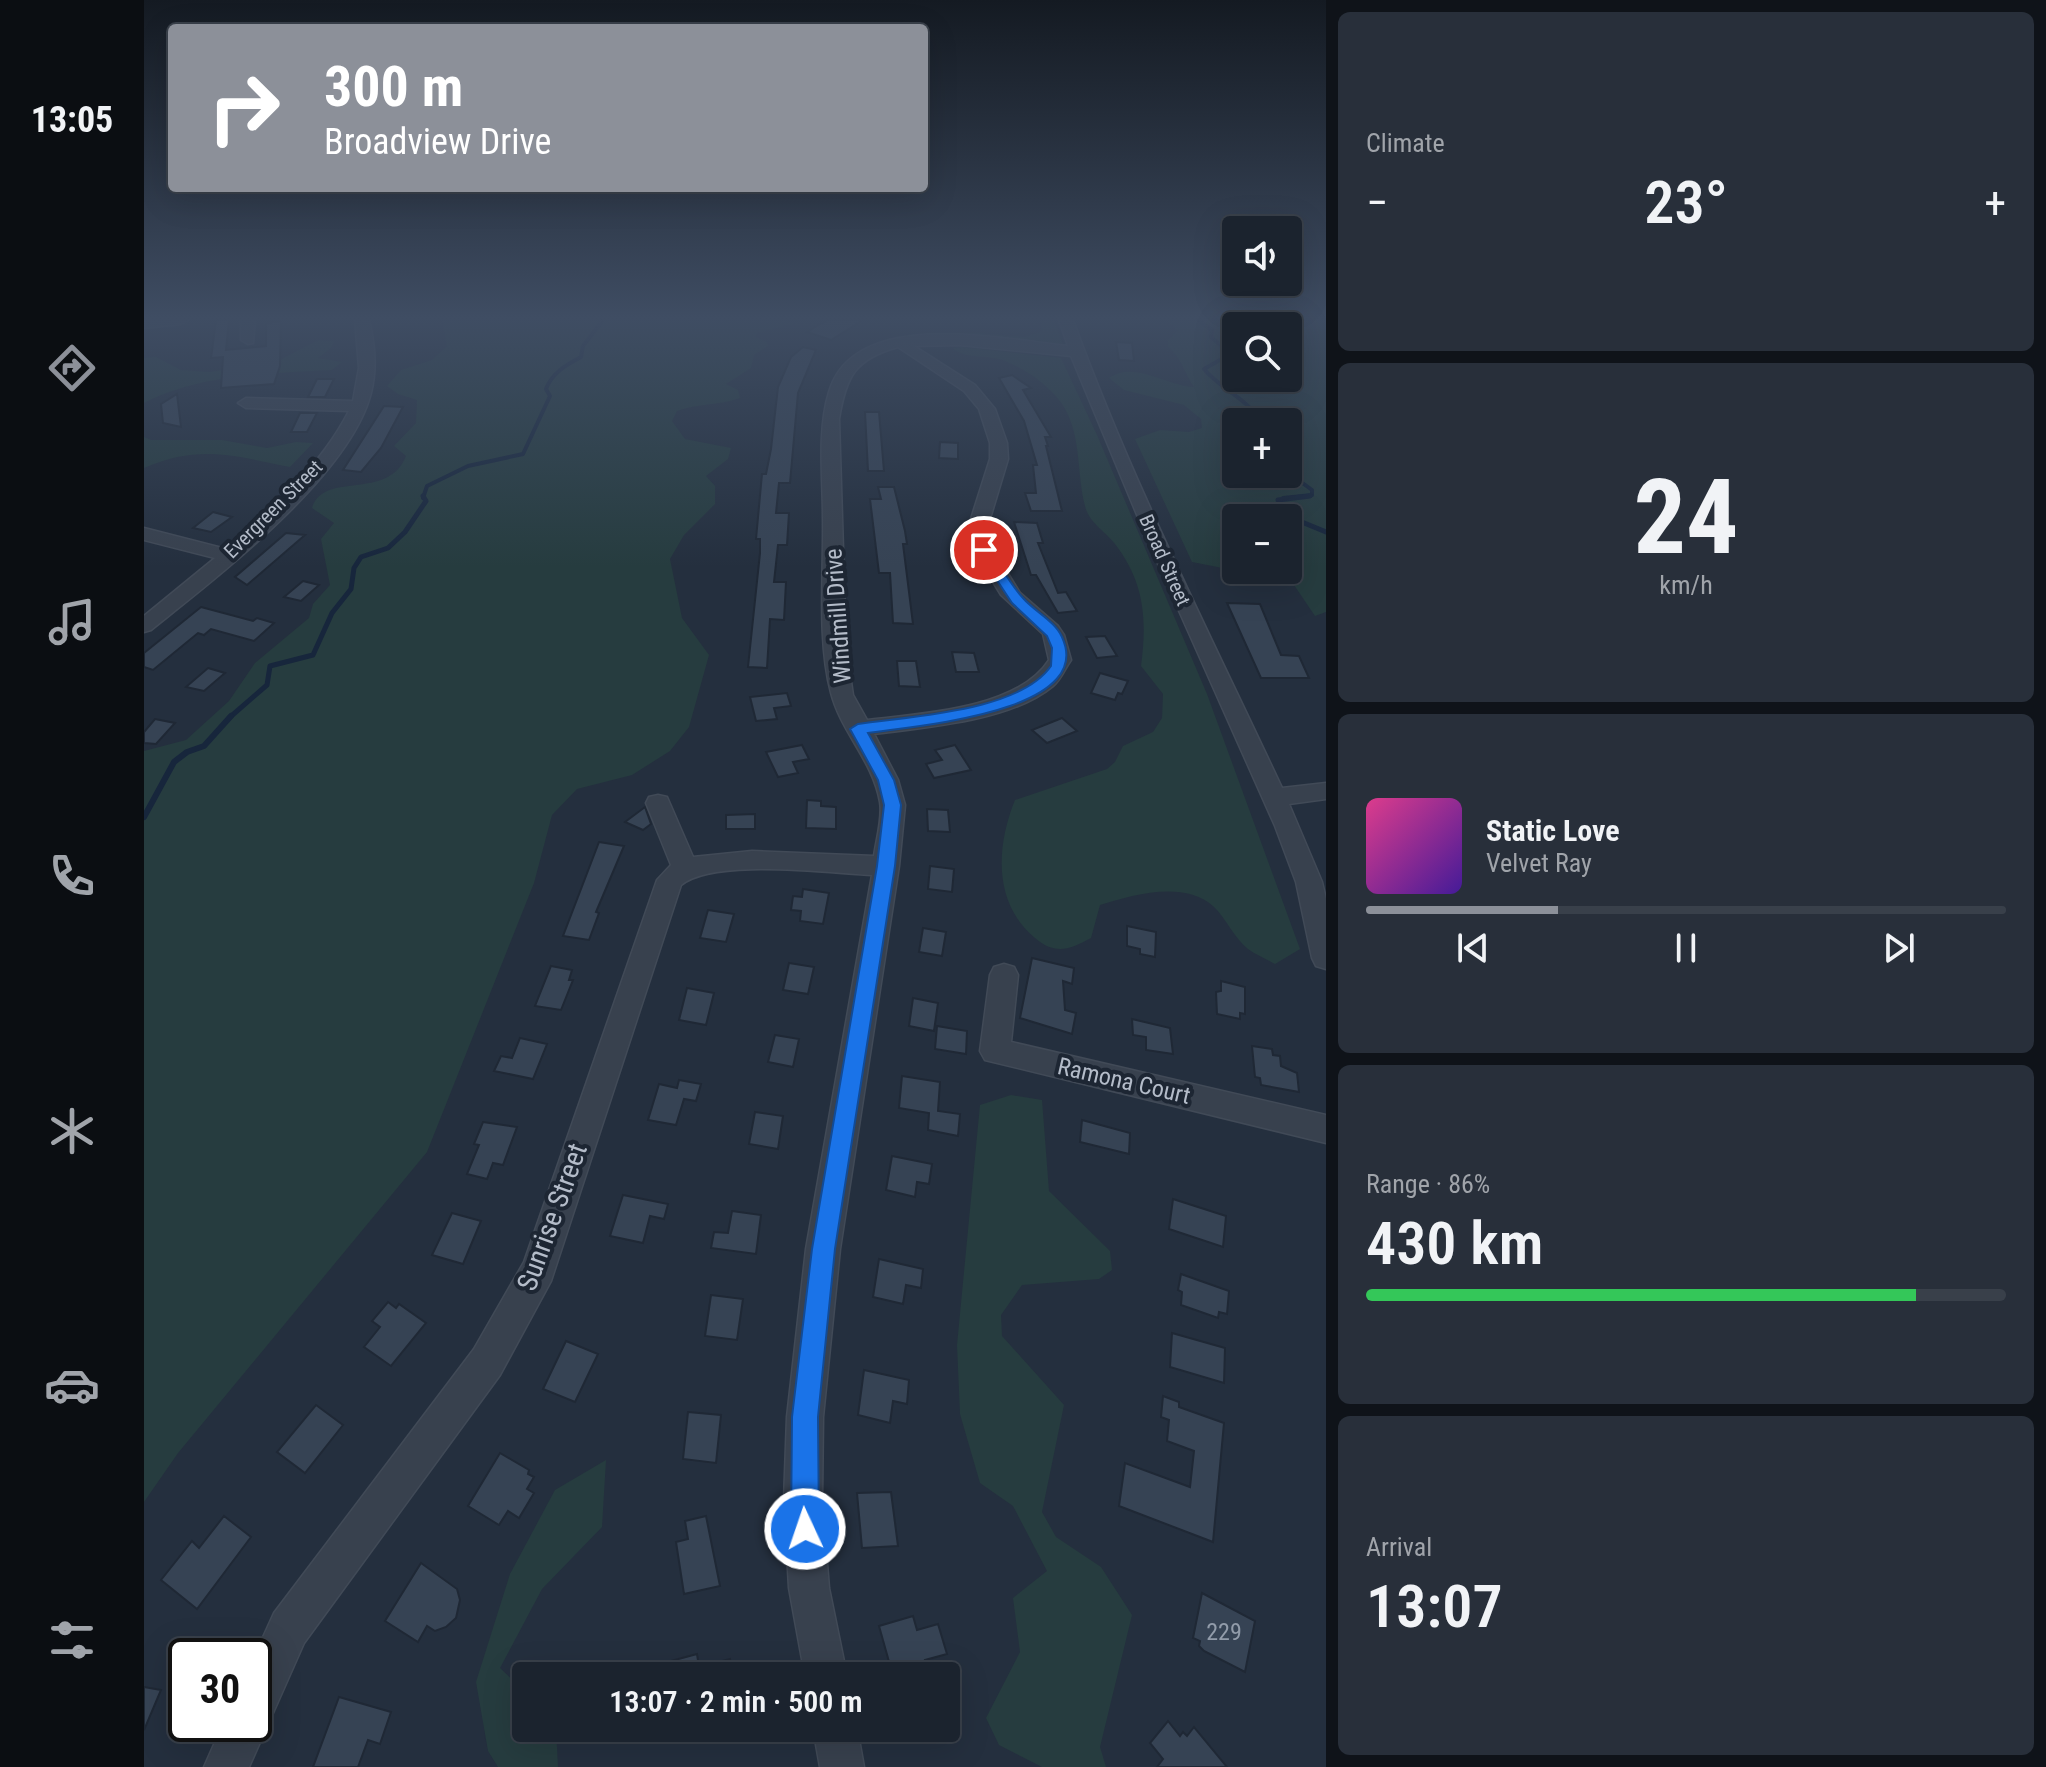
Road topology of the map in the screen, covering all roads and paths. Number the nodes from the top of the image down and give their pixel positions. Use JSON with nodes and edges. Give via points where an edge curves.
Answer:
{"nodes":[{"id":1,"x":359,"y":402,"type":"edge"},
{"id":2,"x":835,"y":402,"type":"edge"},
{"id":3,"x":983,"y":402,"type":"edge"},
{"id":4,"x":1098,"y":402,"type":"edge"},
{"id":5,"x":246,"y":403,"type":"dead end"},
{"id":6,"x":358,"y":406,"type":"junction"},
{"id":7,"x":144,"y":534,"type":"edge"},
{"id":8,"x":228,"y":555,"type":"junction"},
{"id":9,"x":144,"y":626,"type":"edge"},
{"id":10,"x":858,"y":729,"type":"junction"},
{"id":11,"x":1326,"y":791,"type":"edge"},
{"id":12,"x":1274,"y":797,"type":"junction"},
{"id":13,"x":658,"y":803,"type":"dead end"},
{"id":14,"x":886,"y":866,"type":"junction"},
{"id":15,"x":685,"y":869,"type":"junction"},
{"id":16,"x":1326,"y":958,"type":"edge"},
{"id":17,"x":1004,"y":975,"type":"dead end"},
{"id":18,"x":1326,"y":1129,"type":"edge"},
{"id":19,"x":823,"y":1662,"type":"edge"},
{"id":20,"x":272,"y":1665,"type":"edge"},
{"id":21,"x":238,"y":1742,"type":"edge"},
{"id":22,"x":838,"y":1742,"type":"edge"},
{"id":23,"x":226,"y":1767,"type":"edge"},
{"id":24,"x":842,"y":1767,"type":"edge"}],
"edges":[{"from":1,"to":6,"type":"street","name":"Evergreen Street"},
{"from":2,"to":10,"type":"street","name":"Windmill Drive","via":[[831,419],[835,648],[842,695]]},
{"from":3,"to":10,"type":"street","via":[[1000,448],[982,502],[979,530],[984,550],[1017,600],[1054,634],[1059,666],[1031,692],[983,709]]},
{"from":4,"to":12,"type":"street","name":"Broad Street"},
{"from":5,"to":6,"type":"street"},
{"from":6,"to":8,"type":"street","name":"Evergreen Street","via":[[326,457]]},
{"from":7,"to":8,"type":"street"},
{"from":8,"to":9,"type":"street","name":"Evergreen Street"},
{"from":10,"to":14,"type":"street","name":"Windmill Drive","via":[[886,780],[893,805]]},
{"from":11,"to":12,"type":"street"},
{"from":12,"to":16,"type":"street","name":"Broad Street","via":[[1309,882]]},
{"from":13,"to":15,"type":"street"},
{"from":14,"to":15,"type":"street","via":[[761,862]]},
{"from":14,"to":19,"type":"street","name":"Windmill Drive","via":[[823,1249],[805,1417],[809,1588]]},
{"from":15,"to":20,"type":"street","name":"Sunrise Street","via":[[670,880],[539,1269],[487,1362],[289,1628]]},
{"from":17,"to":18,"type":"street","name":"Ramona Court","via":[[995,1051]]},
{"from":21,"to":23,"type":"street"},
{"from":22,"to":24,"type":"street"}]}
